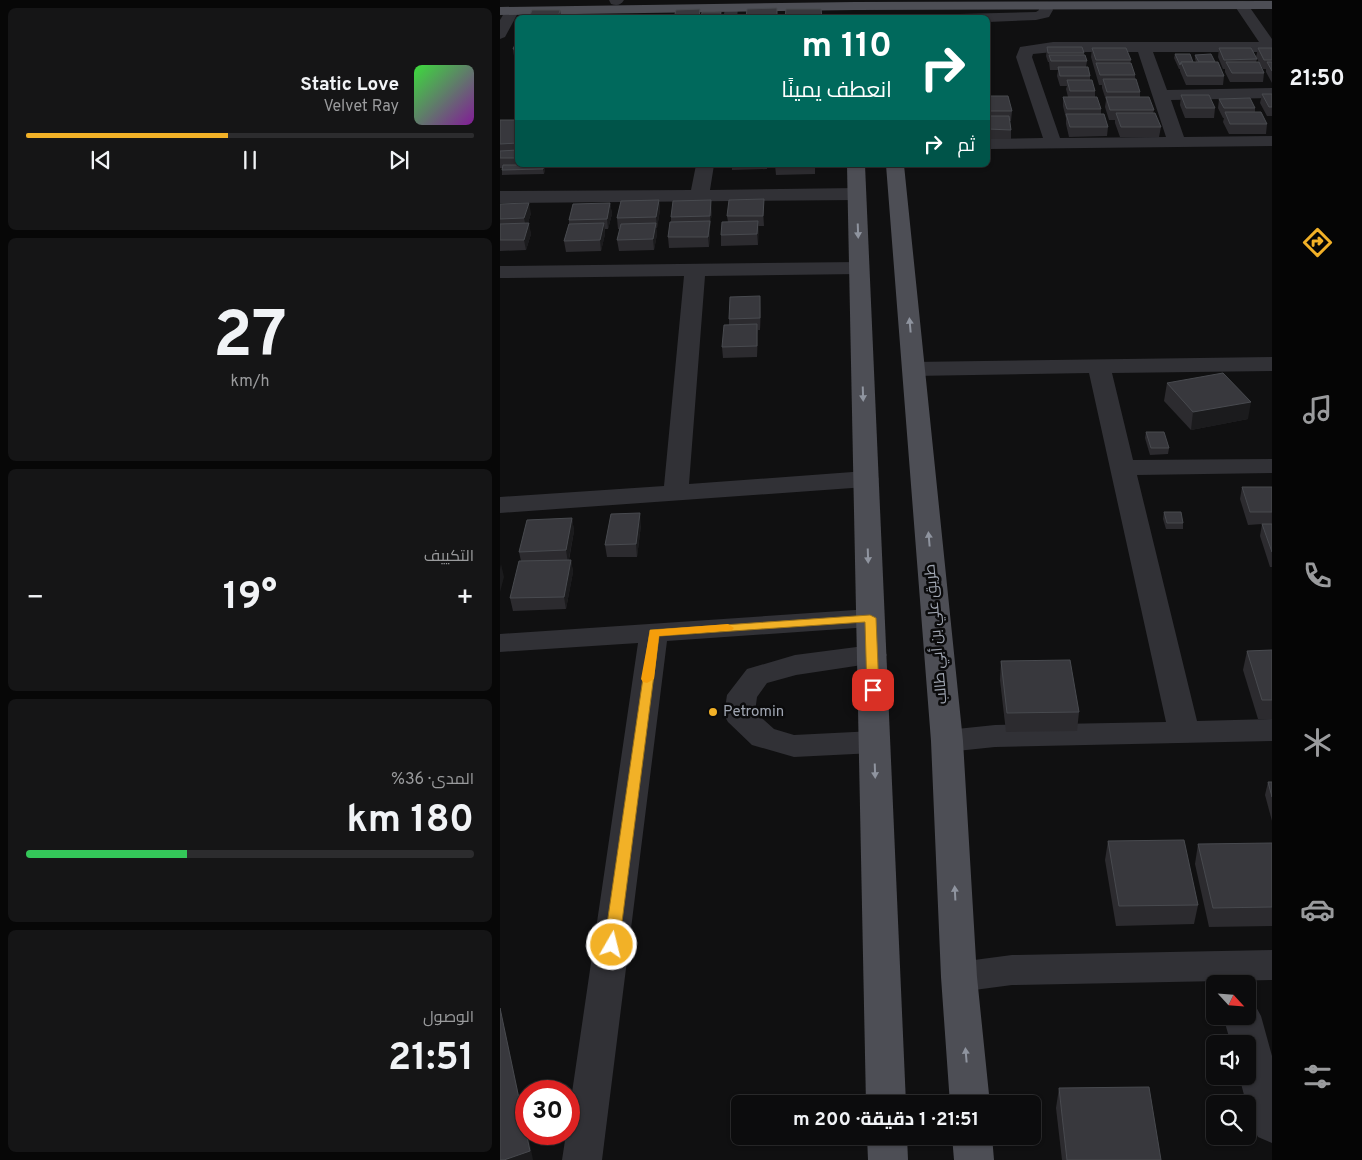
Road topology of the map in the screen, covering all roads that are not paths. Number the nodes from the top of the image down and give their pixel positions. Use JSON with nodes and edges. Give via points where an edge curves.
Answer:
{"nodes":[{"id":1,"x":616,"y":0,"type":"edge"},
{"id":2,"x":757,"y":0,"type":"edge"},
{"id":3,"x":1272,"y":4,"type":"edge"},
{"id":4,"x":1241,"y":5,"type":"junction"},
{"id":5,"x":1045,"y":6,"type":"junction"},
{"id":6,"x":504,"y":8,"type":"edge"},
{"id":7,"x":855,"y":8,"type":"edge"},
{"id":8,"x":883,"y":8,"type":"edge"},
{"id":9,"x":730,"y":13,"type":"edge"},
{"id":10,"x":990,"y":17,"type":"edge"},
{"id":11,"x":500,"y":34,"type":"edge"},
{"id":12,"x":1144,"y":47,"type":"junction"},
{"id":13,"x":1271,"y":47,"type":"edge"},
{"id":14,"x":1272,"y":93,"type":"edge"},
{"id":15,"x":1161,"y":95,"type":"junction"},
{"id":16,"x":1272,"y":141,"type":"edge"},
{"id":17,"x":1177,"y":142,"type":"junction"},
{"id":18,"x":1053,"y":143,"type":"junction"},
{"id":19,"x":990,"y":144,"type":"edge"},
{"id":20,"x":705,"y":167,"type":"edge"},
{"id":21,"x":856,"y":167,"type":"edge"},
{"id":22,"x":895,"y":167,"type":"edge"},
{"id":23,"x":857,"y":194,"type":"junction"},
{"id":24,"x":700,"y":196,"type":"junction"},
{"id":25,"x":500,"y":197,"type":"edge"},
{"id":26,"x":859,"y":268,"type":"junction"},
{"id":27,"x":696,"y":270,"type":"junction"},
{"id":28,"x":500,"y":272,"type":"edge"},
{"id":29,"x":1272,"y":364,"type":"edge"},
{"id":30,"x":1099,"y":366,"type":"junction"},
{"id":31,"x":913,"y":369,"type":"junction"},
{"id":32,"x":1272,"y":466,"type":"edge"},
{"id":33,"x":1123,"y":468,"type":"junction"},
{"id":34,"x":866,"y":479,"type":"junction"},
{"id":35,"x":676,"y":493,"type":"junction"},
{"id":36,"x":500,"y":505,"type":"edge"},
{"id":37,"x":870,"y":618,"type":"junction"},
{"id":38,"x":654,"y":633,"type":"junction"},
{"id":39,"x":500,"y":643,"type":"edge"},
{"id":40,"x":872,"y":655,"type":"junction"},
{"id":41,"x":1272,"y":730,"type":"edge"},
{"id":42,"x":1184,"y":732,"type":"junction"},
{"id":43,"x":947,"y":741,"type":"junction"},
{"id":44,"x":874,"y":742,"type":"junction"},
{"id":45,"x":1272,"y":965,"type":"edge"},
{"id":46,"x":1231,"y":975,"type":"edge"},
{"id":47,"x":959,"y":977,"type":"junction"},
{"id":48,"x":1244,"y":1025,"type":"edge"},
{"id":49,"x":886,"y":1095,"type":"edge"},
{"id":50,"x":969,"y":1095,"type":"edge"},
{"id":51,"x":1272,"y":1125,"type":"edge"},
{"id":52,"x":887,"y":1145,"type":"edge"},
{"id":53,"x":973,"y":1145,"type":"edge"},
{"id":54,"x":582,"y":1160,"type":"edge"},
{"id":55,"x":888,"y":1160,"type":"edge"},
{"id":56,"x":974,"y":1160,"type":"edge"}],
"edges":[{"from":1,"to":2,"type":"main road"},
{"from":1,"to":6,"type":"main road"},
{"from":3,"to":4,"type":"main road"},
{"from":4,"to":5,"type":"main road"},
{"from":4,"to":13,"type":"street"},
{"from":5,"to":8,"type":"main road"},
{"from":5,"to":10,"type":"street","via":[[1044,14],[1036,16]]},
{"from":6,"to":9,"type":"main road"},
{"from":6,"to":11,"type":"street"},
{"from":7,"to":8,"type":"main road"},
{"from":7,"to":9,"type":"main road"},
{"from":12,"to":13,"type":"street"},
{"from":12,"to":15,"type":"street"},
{"from":12,"to":18,"type":"street","via":[[1026,50],[1024,56]]},
{"from":14,"to":15,"type":"street"},
{"from":15,"to":17,"type":"street"},
{"from":16,"to":17,"type":"street"},
{"from":17,"to":18,"type":"street"},
{"from":18,"to":19,"type":"street"},
{"from":20,"to":24,"type":"street"},
{"from":21,"to":23,"type":"main road"},
{"from":31,"to":22,"type":"main road","name":"طريق علي بن أبي طالب","one_way":true},
{"from":23,"to":24,"type":"street"},
{"from":23,"to":26,"type":"main road","one_way":true},
{"from":24,"to":25,"type":"street"},
{"from":26,"to":27,"type":"street"},
{"from":26,"to":34,"type":"main road","one_way":true},
{"from":27,"to":28,"type":"street"},
{"from":27,"to":35,"type":"street"},
{"from":29,"to":30,"type":"street"},
{"from":30,"to":31,"type":"street"},
{"from":30,"to":33,"type":"street"},
{"from":43,"to":31,"type":"main road","name":"طريق علي بن أبي طالب","one_way":true},
{"from":32,"to":33,"type":"street"},
{"from":33,"to":42,"type":"street"},
{"from":34,"to":35,"type":"street"},
{"from":34,"to":37,"type":"main road","one_way":true},
{"from":35,"to":36,"type":"street"},
{"from":37,"to":38,"type":"street"},
{"from":37,"to":40,"type":"main road"},
{"from":38,"to":39,"type":"street"},
{"from":38,"to":54,"type":"street"},
{"from":40,"to":44,"type":"main road"},
{"from":40,"to":44,"type":"street","via":[[794,664],[757,676],[742,695],[739,715],[763,737],[794,746]]},
{"from":41,"to":42,"type":"street"},
{"from":42,"to":43,"type":"street","via":[[995,736]]},
{"from":47,"to":43,"type":"main road","name":"طريق علي بن أبي طالب","one_way":true},
{"from":44,"to":49,"type":"main road","one_way":true},
{"from":45,"to":46,"type":"street"},
{"from":46,"to":47,"type":"street","via":[[1012,970]]},
{"from":50,"to":47,"type":"main road","name":"طريق علي بن أبي طالب","one_way":true},
{"from":48,"to":51,"type":"street"},
{"from":52,"to":55,"type":"main road"},
{"from":53,"to":56,"type":"main road"}]}
